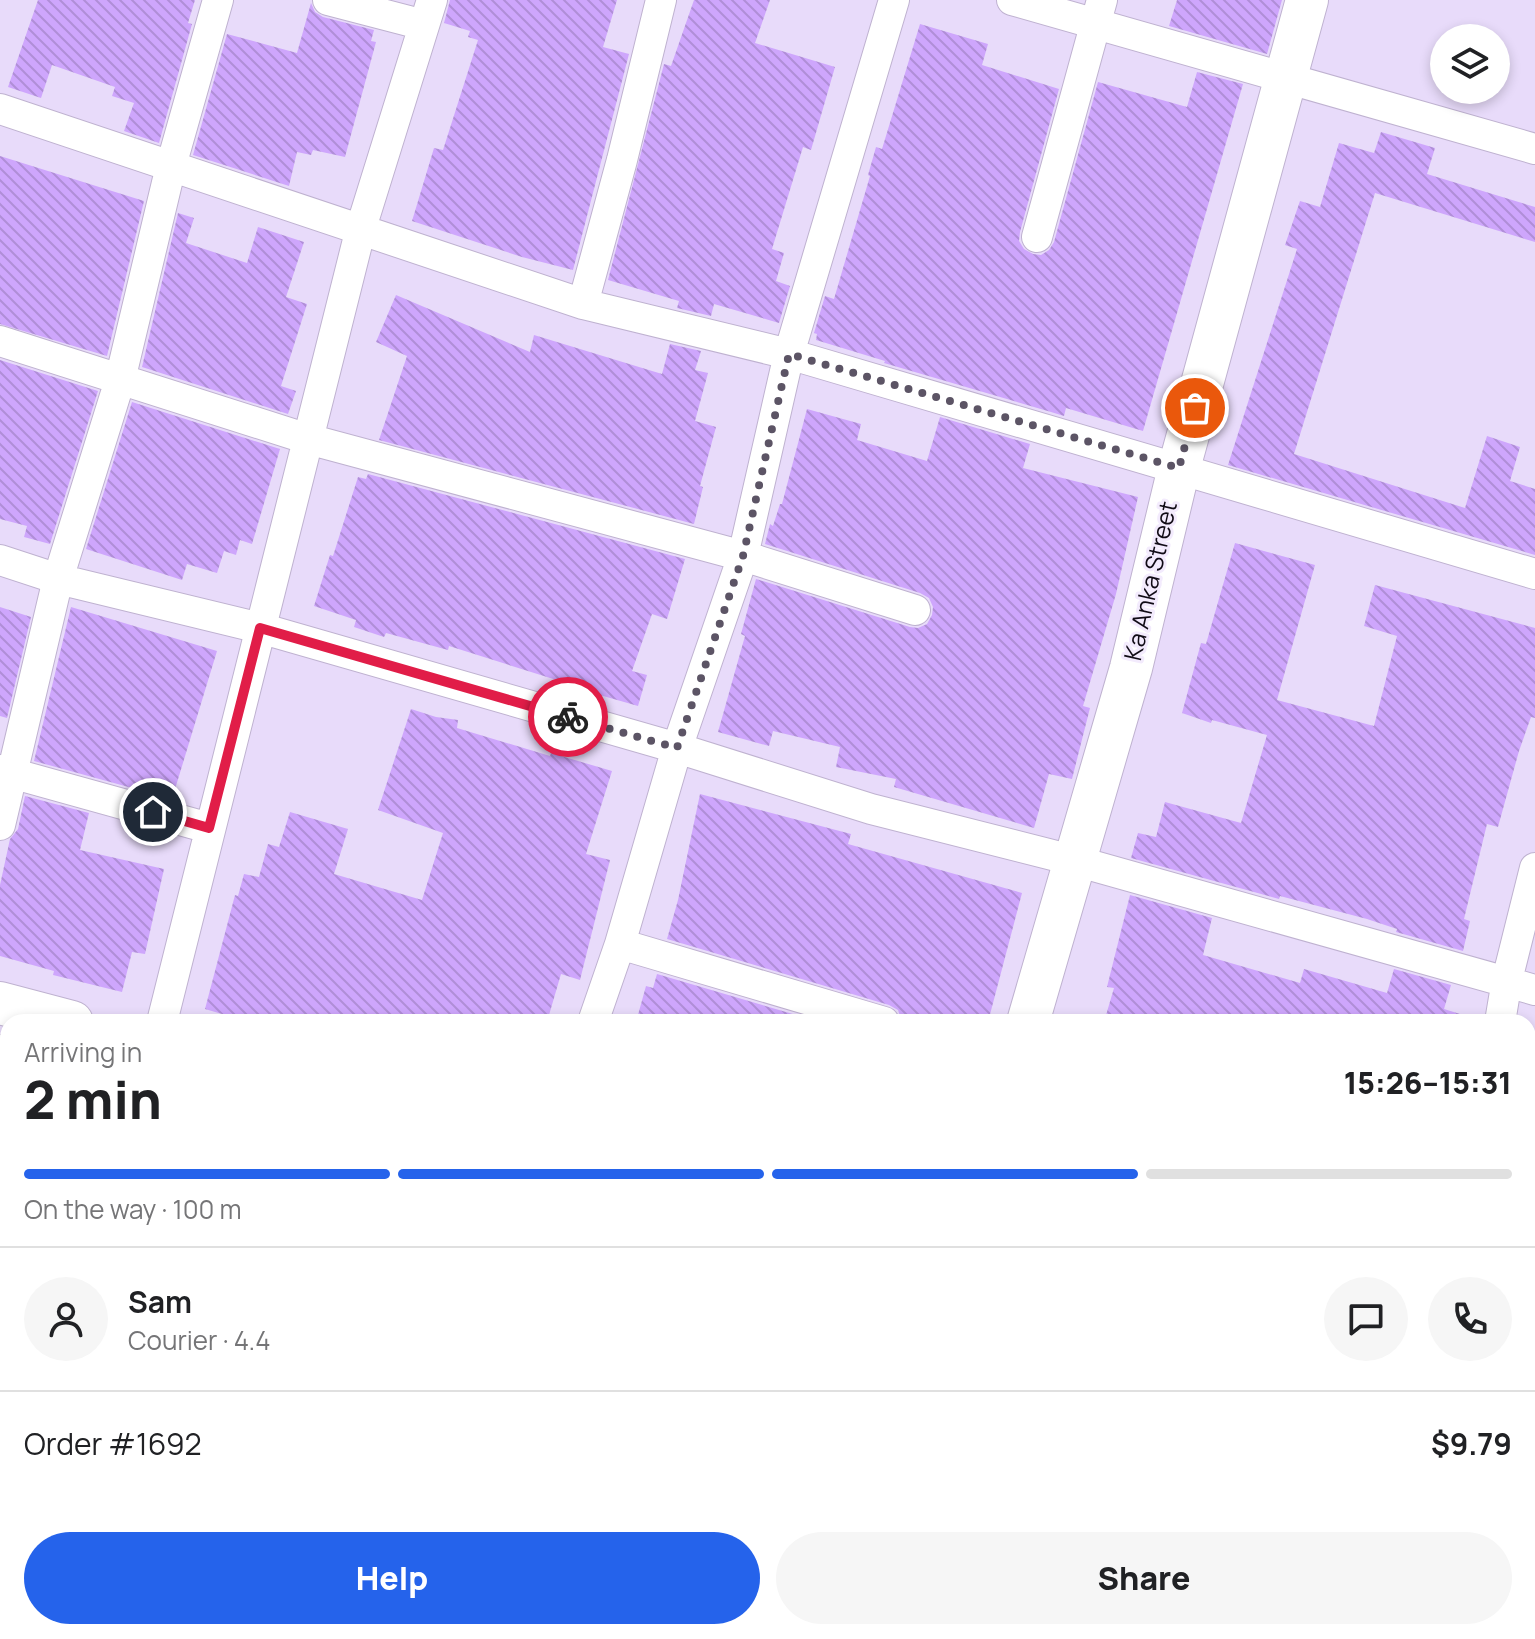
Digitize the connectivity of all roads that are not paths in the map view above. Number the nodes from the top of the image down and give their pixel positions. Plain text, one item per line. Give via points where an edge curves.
1 (218, 0) edge
2 (328, 0) edge
3 (661, 0) edge
4 (894, 0) edge
5 (1012, 0) edge
6 (1307, 0) edge
7 (428, 13) edge
8 (1099, 13) edge
9 (1285, 76) junction
10 (0, 109) edge
11 (1535, 149) edge
12 (171, 166) junction
13 (361, 228) junction
14 (1037, 237) dead end
15 (583, 304) junction
16 (0, 341) edge
17 (789, 354) junction
18 (120, 380) junction
19 (308, 439) junction
20 (1179, 468) junction
21 (743, 556) junction
22 (0, 560) edge
23 (1535, 574) edge
24 (58, 579) junction
25 (915, 610) dead end
26 (260, 628) junction
27 (677, 748) junction
28 (6, 771) edge
29 (0, 825) edge
30 (209, 828) junction
31 (1076, 861) junction
32 (1535, 868) edge
33 (620, 944) junction
34 (1521, 985) edge
35 (0, 1003) edge
36 (42, 1014) edge
37 (164, 1014) edge
38 (596, 1014) edge
39 (857, 1014) edge
40 (1030, 1014) edge
41 (1505, 1014) edge

1 - 12 street
2 - 7 street
3 - 15 street
4 - 17 street
5 - 8 street
6 - 9 street, Ka Anka Street
7 - 13 street
8 - 9 street
8 - 14 street
9 - 11 street
9 - 20 street, Ka Anka Street
10 - 12 street
12 - 13 street
12 - 18 street
13 - 15 street
13 - 19 street
15 - 17 street
16 - 18 street
17 - 20 street
17 - 21 street
18 - 19 street
18 - 24 street
19 - 21 street
19 - 26 street
20 - 23 street
20 - 31 street, Ka Anka Street via 1131,668
21 - 25 street
21 - 27 street
22 - 24 street
24 - 26 street
24 - 28 street
26 - 27 street
26 - 30 street
27 - 31 street via 871,809
27 - 33 street
28 - 29 street
28 - 30 street
30 - 37 street
31 - 34 street
31 - 40 street, Ka Anka Street
32 - 34 street
33 - 38 street
33 - 39 street
34 - 41 street
35 - 36 street

